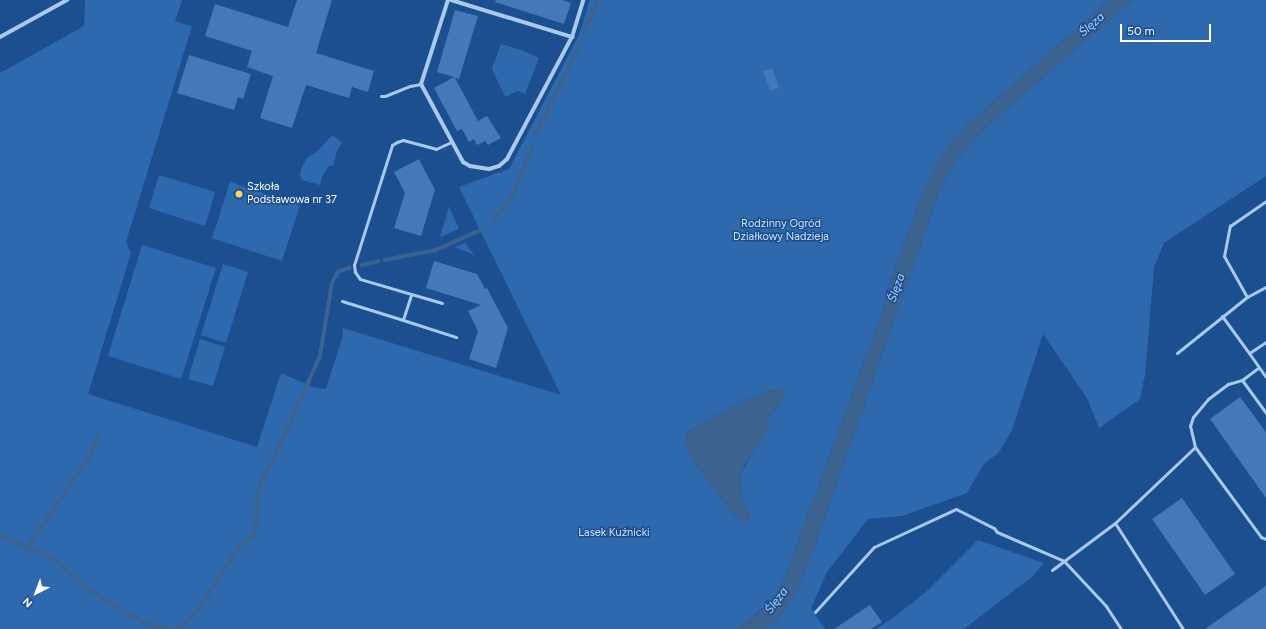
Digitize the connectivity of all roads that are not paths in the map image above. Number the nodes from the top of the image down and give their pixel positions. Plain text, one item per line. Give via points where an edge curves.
1 (67, 0) edge
2 (448, 0) edge
3 (451, 0) edge
4 (584, 0) edge
5 (0, 37) edge
6 (572, 37) junction
7 (421, 84) junction
8 (381, 96) dead end
9 (451, 142) junction
10 (1266, 201) edge
11 (1266, 286) edge
12 (411, 295) junction
13 (1247, 296) junction
14 (342, 301) dead end
15 (442, 303) dead end
16 (1222, 316) junction
17 (403, 320) junction
18 (456, 337) dead end
19 (1266, 342) edge
20 (1176, 353) dead end
21 (1250, 353) junction
22 (1259, 367) junction
23 (1266, 377) edge
24 (1242, 380) junction
25 (1266, 413) edge
26 (1195, 448) junction
27 (1115, 523) junction
28 (1266, 539) edge
29 (1064, 561) junction
30 (1052, 570) dead end
31 (815, 612) dead end
32 (1121, 629) edge
33 (1183, 629) edge

1 - 5 street
2 - 7 street
3 - 6 street
4 - 6 street
6 - 9 street via 507,159 500,166 489,169 470,166 463,162
7 - 8 lane
7 - 9 street
9 - 12 lane via 436,149 403,140 392,145 354,264 355,272 360,279
10 - 13 lane via 1230,226 1224,256
11 - 13 lane
12 - 15 lane
12 - 17 lane
13 - 16 lane
14 - 17 lane
16 - 20 lane
16 - 21 lane
17 - 18 lane
19 - 21 lane
21 - 22 lane
22 - 23 lane
22 - 24 lane
24 - 25 lane
24 - 26 lane via 1228,384 1208,399 1196,413 1190,426
26 - 27 lane
26 - 28 lane
27 - 29 lane
27 - 33 lane
29 - 30 lane
29 - 31 lane via 997,532 994,528 956,509 874,547
29 - 32 lane via 1106,606

